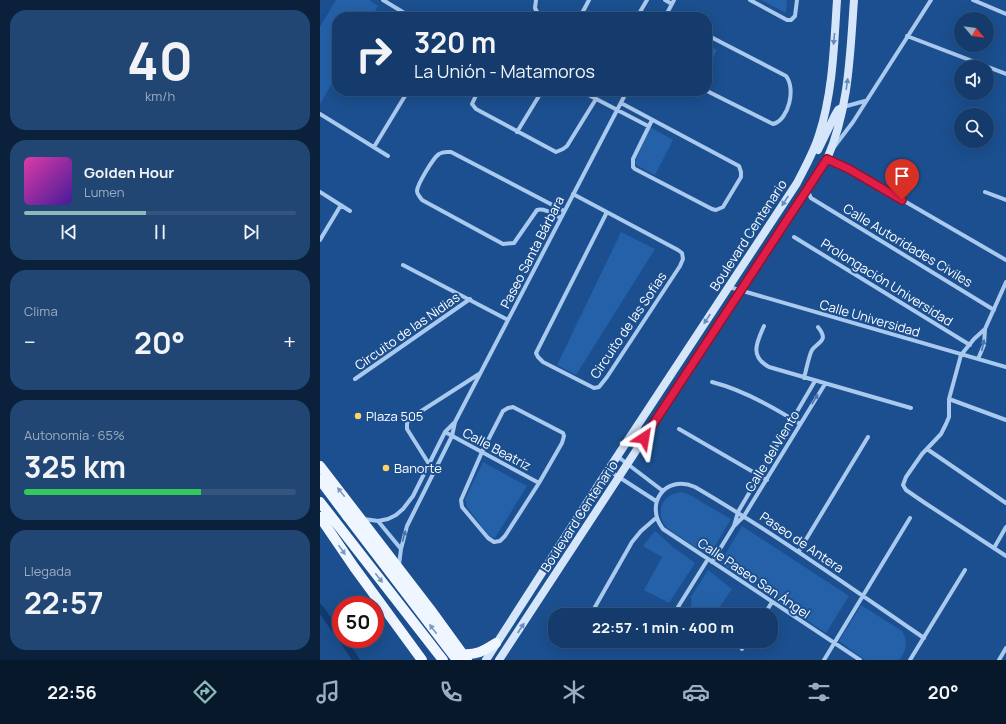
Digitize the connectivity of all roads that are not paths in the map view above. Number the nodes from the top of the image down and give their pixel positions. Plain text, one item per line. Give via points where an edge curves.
1 (383, 0) edge
2 (536, 0) edge
3 (589, 0) edge
4 (647, 0) edge
5 (665, 0) edge
6 (750, 0) edge
7 (797, 0) edge
8 (837, 0) edge
9 (854, 0) edge
10 (931, 0) edge
11 (973, 0) edge
12 (673, 2) edge
13 (403, 12) edge
14 (537, 12) edge
15 (583, 12) edge
16 (640, 12) edge
17 (668, 12) edge
18 (1006, 14) edge
19 (907, 36) junction
20 (712, 38) edge
21 (1006, 74) edge
22 (712, 94) edge
23 (404, 96) edge
24 (475, 96) edge
25 (539, 96) edge
26 (592, 96) edge
27 (624, 96) edge
28 (596, 98) junction
29 (865, 101) junction
30 (621, 103) junction
31 (843, 107) junction
32 (617, 110) junction
33 (320, 114) edge
34 (652, 120) junction
35 (648, 126) junction
36 (517, 132) junction
37 (374, 147) junction
38 (828, 155) junction
39 (388, 156) dead end
40 (808, 162) junction
41 (807, 190) junction
42 (320, 192) edge
43 (986, 192) dead end
44 (573, 194) junction
45 (811, 198) junction
46 (801, 199) junction
47 (1006, 200) edge
48 (341, 205) junction
49 (350, 211) dead end
50 (564, 211) junction
51 (607, 212) junction
52 (561, 218) junction
53 (794, 237) dead end
54 (320, 240) edge
55 (1006, 260) edge
56 (403, 264) dead end
57 (1006, 282) edge
58 (729, 286) junction
59 (741, 290) junction
60 (1004, 292) edge
61 (470, 299) junction
62 (994, 310) junction
63 (508, 320) junction
64 (764, 326) dead end
65 (818, 327) dead end
66 (985, 329) junction
67 (970, 345) junction
68 (961, 355) junction
69 (978, 360) junction
70 (1006, 367) edge
71 (480, 374) junction
72 (804, 378) junction
73 (355, 379) dead end
74 (815, 381) junction
75 (712, 382) dead end
76 (825, 384) junction
77 (949, 399) junction
78 (911, 408) dead end
79 (792, 419) junction
80 (1006, 420) edge
81 (455, 422) junction
82 (800, 424) junction
83 (679, 429) dead end
84 (445, 432) junction
85 (452, 436) junction
86 (868, 437) dead end
87 (927, 449) junction
88 (482, 452) junction
89 (617, 455) junction
90 (628, 463) junction
91 (429, 464) junction
92 (320, 466) edge
93 (608, 470) junction
94 (759, 476) junction
95 (618, 477) junction
96 (320, 480) edge
97 (766, 480) junction
98 (539, 483) junction
99 (663, 491) junction
100 (656, 501) junction
101 (320, 502) edge
102 (1006, 503) edge
103 (738, 512) junction
104 (744, 516) junction
105 (320, 517) edge
106 (656, 518) junction
107 (910, 518) dead end
108 (362, 519) junction
109 (378, 521) junction
110 (734, 526) junction
111 (1006, 527) edge
112 (994, 548) junction
113 (400, 549) junction
114 (799, 551) junction
115 (1006, 556) edge
116 (708, 559) junction
117 (712, 562) junction
118 (399, 567) junction
119 (965, 570) dead end
120 (863, 596) junction
121 (772, 602) junction
122 (595, 607) dead end
123 (678, 607) dead end
124 (768, 608) edge
125 (924, 638) junction
126 (496, 643) junction
127 (834, 643) junction
128 (1006, 648) edge
129 (460, 657) edge
130 (422, 660) edge
131 (443, 660) edge
132 (486, 660) edge
133 (499, 660) edge
134 (824, 660) edge
135 (860, 660) edge
136 (910, 660) edge
137 (999, 660) edge

1 - 13 street
2 - 14 street
3 - 15 street
4 - 16 street
5 - 12 street
6 - 7 street via 787,20 795,16
8 -> 40 main road, Boulevard Centenario via 828,102 819,136
31 -> 9 main road, Boulevard Centenario
10 - 19 street
11 - 18 street
12 - 17 street
19 - 21 street
19 - 29 street
20 - 22 street via 786,76 791,92 783,116 773,124
23 - 37 street
24 - 36 street via 472,100 474,108
25 - 36 street
26 - 28 street
27 - 30 street, Paseo Santa Bárbara
28 - 32 street
28 - 36 street via 567,146 560,151 552,150
29 - 31 street
29 - 38 street
30 - 32 street, Paseo Santa Bárbara
30 - 34 street
31 - 38 main road, Boulevard Centenario via 840,126
31 - 40 main road via 838,110 819,149
32 - 35 street
32 - 44 street, Paseo Santa Bárbara
33 - 37 street
34 - 35 street
34 - 35 street via 739,166 741,177 723,207 712,209 635,169 633,159
37 - 39 street
38 - 41 main road, Boulevard Centenario
38 - 55 street
40 -> 58 main road, Boulevard Centenario via 797,183
41 - 45 street
41 - 46 main road, Boulevard Centenario
42 - 48 street
43 - 47 street
44 - 50 street, Paseo Santa Bárbara
44 - 51 street, Circuito de las Sofias
45 - 46 street
45 - 62 street, Calle Autoridades Civiles
46 - 59 main road, Boulevard Centenario
48 - 49 street
48 - 54 street
50 - 52 street, Paseo Santa Bárbara
50 - 52 street via 451,152 438,155 417,190 422,200 503,244 514,243 537,210 545,210
51 - 51 street, Circuito de las Sofias via 678,250 683,258 607,377 599,387 594,388 542,362 536,353
52 - 63 street, Paseo Santa Bárbara
53 - 67 street, Prolongación Universidad
56 - 61 street, Circuito de las Nidias
57 - 60 street
58 - 59 street, Calle Universidad
58 -> 89 main road, Boulevard Centenario
59 - 68 street, Calle Universidad
59 - 90 main road, Boulevard Centenario
60 - 62 street
61 - 63 street, Circuito de las Nidias
61 - 73 street, Circuito de las Nidias
62 - 66 street
63 - 71 street, Paseo Santa Bárbara
64 - 72 street via 756,346 759,359 769,367
65 - 72 street via 823,336 822,340 812,350
66 - 67 street
69 -> 66 street via 984,345
67 - 68 street
68 - 69 street, Calle Universidad
68 - 77 street
69 - 70 street, Calle Universidad
71 - 81 street, Paseo Santa Bárbara
71 - 91 street via 412,417 407,423 407,429
72 - 74 street
74 - 76 street
74 - 79 street, Calle del Viento
75 - 79 street via 740,391
76 - 78 street
82 -> 76 street, Calle del Viento
77 - 80 street
77 - 87 street via 949,417 946,424 941,434
79 - 82 street
79 - 94 street, Calle del Viento
81 - 84 street, Paseo Santa Bárbara
81 - 85 street, Paseo Santa Bárbara
82 - 97 street, Calle del Viento
83 - 94 street
84 - 85 street, Calle Beatriz
84 - 91 street, Paseo Santa Bárbara
85 - 88 street, Calle Beatriz
113 -> 85 street, Paseo Santa Bárbara via 411,516
86 - 114 street
87 - 102 street
87 - 112 street via 906,477 903,486
88 - 98 street, Calle Beatriz
88 - 98 street via 503,411 508,408 513,407 563,434 562,443
88 - 98 street via 461,500 462,507 494,542 505,536
89 - 90 street
89 - 93 main road, Boulevard Centenario
90 - 95 main road, Boulevard Centenario
90 - 99 street
91 - 109 street, Paseo Santa Bárbara via 413,496 403,509 392,517
108 -> 92 main road
93 - 95 street
93 - 126 main road, Boulevard Centenario
94 - 97 street
94 - 103 street, Calle del Viento
95 - 100 street
133 -> 95 main road, Boulevard Centenario
129 -> 96 main road, bridge
97 - 104 street, Calle del Viento
99 - 100 street
99 - 103 street, Paseo de Antera via 673,485 688,485
100 - 106 street
101 -> 131 main road
103 - 104 street, Paseo de Antera
103 - 110 street, Calle del Viento
104 - 110 street, Calle del Viento
104 - 114 street, Paseo de Antera
105 -> 130 main road
106 - 116 street, Calle Paseo San Ángel via 663,529
106 - 122 street via 632,542
107 - 120 street
108 - 109 street, Paseo Santa Bárbara
108 - 118 main road
109 - 113 street
110 - 117 street, Calle del Viento
111 - 112 street
112 - 115 street
113 - 118 street, Paseo Santa Bárbara
114 - 120 street, Paseo de Antera
116 - 117 street, Calle Paseo San Ángel
116 - 123 street
117 - 121 street, Calle Paseo San Ángel
118 - 129 main road via 430,609
119 - 125 street
120 - 125 street, Paseo de Antera
120 - 127 street
121 - 124 street
121 - 127 street, Calle Paseo San Ángel
125 - 136 street
126 - 129 main road via 480,653
126 - 132 main road, Boulevard Centenario
127 - 134 street
127 - 135 street, Calle Paseo San Ángel
128 - 137 street

